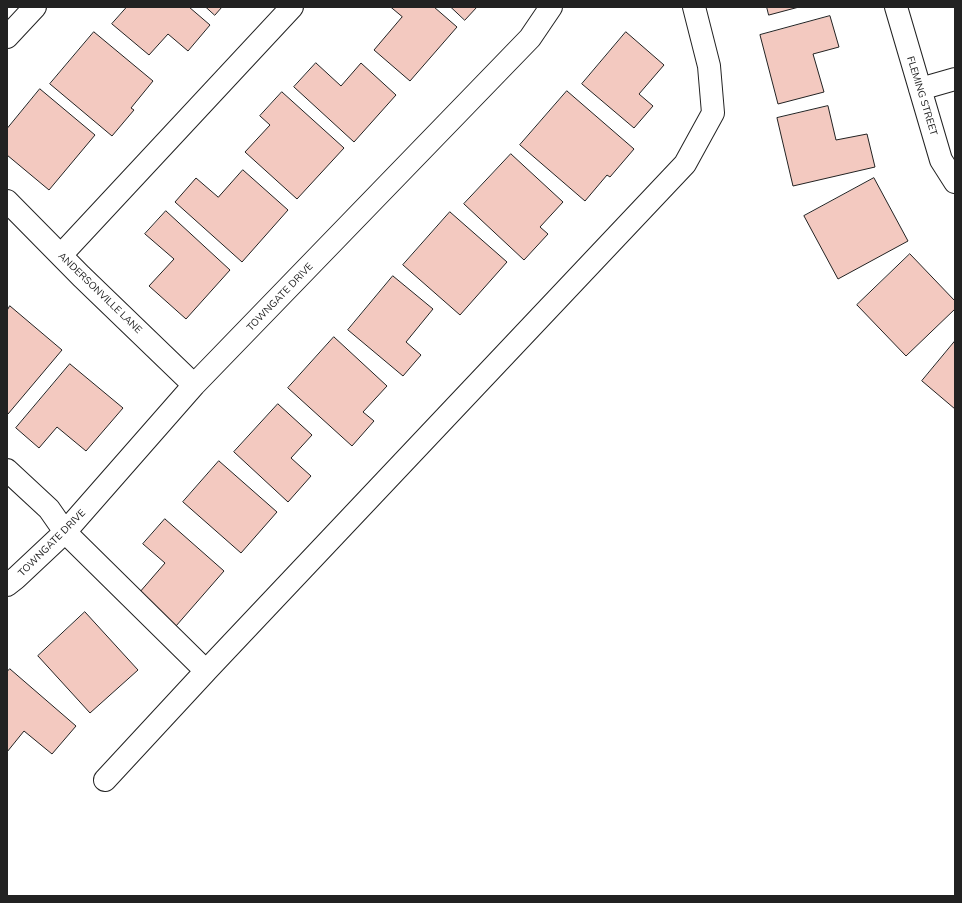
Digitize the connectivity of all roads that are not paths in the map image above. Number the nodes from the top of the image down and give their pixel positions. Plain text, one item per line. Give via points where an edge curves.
1 (35, 7) edge
2 (292, 7) edge
3 (551, 7) edge
4 (694, 7) edge
5 (896, 7) edge
6 (7, 37) edge
7 (955, 78) edge
8 (920, 89) junction
9 (955, 182) edge
10 (7, 201) edge
11 (61, 255) junction
12 (194, 385) junction
13 (7, 470) edge
14 (65, 532) junction
15 (7, 585) edge
16 (206, 671) junction
17 (105, 780) dead end

1 - 6 street
2 - 11 street
3 - 12 street, TOWNGATE DRIVE via 530,38
4 - 16 street via 709,66 713,113 685,164
5 - 8 street, FLEMING STREET
7 - 8 street
8 - 9 street, FLEMING STREET via 941,160
10 - 11 street, ANDERSONVILLE LANE
11 - 12 street, ANDERSONVILLE LANE
12 - 14 street, TOWNGATE DRIVE
13 - 14 street via 49,509
14 - 15 street, TOWNGATE DRIVE
14 - 16 street
16 - 17 street

